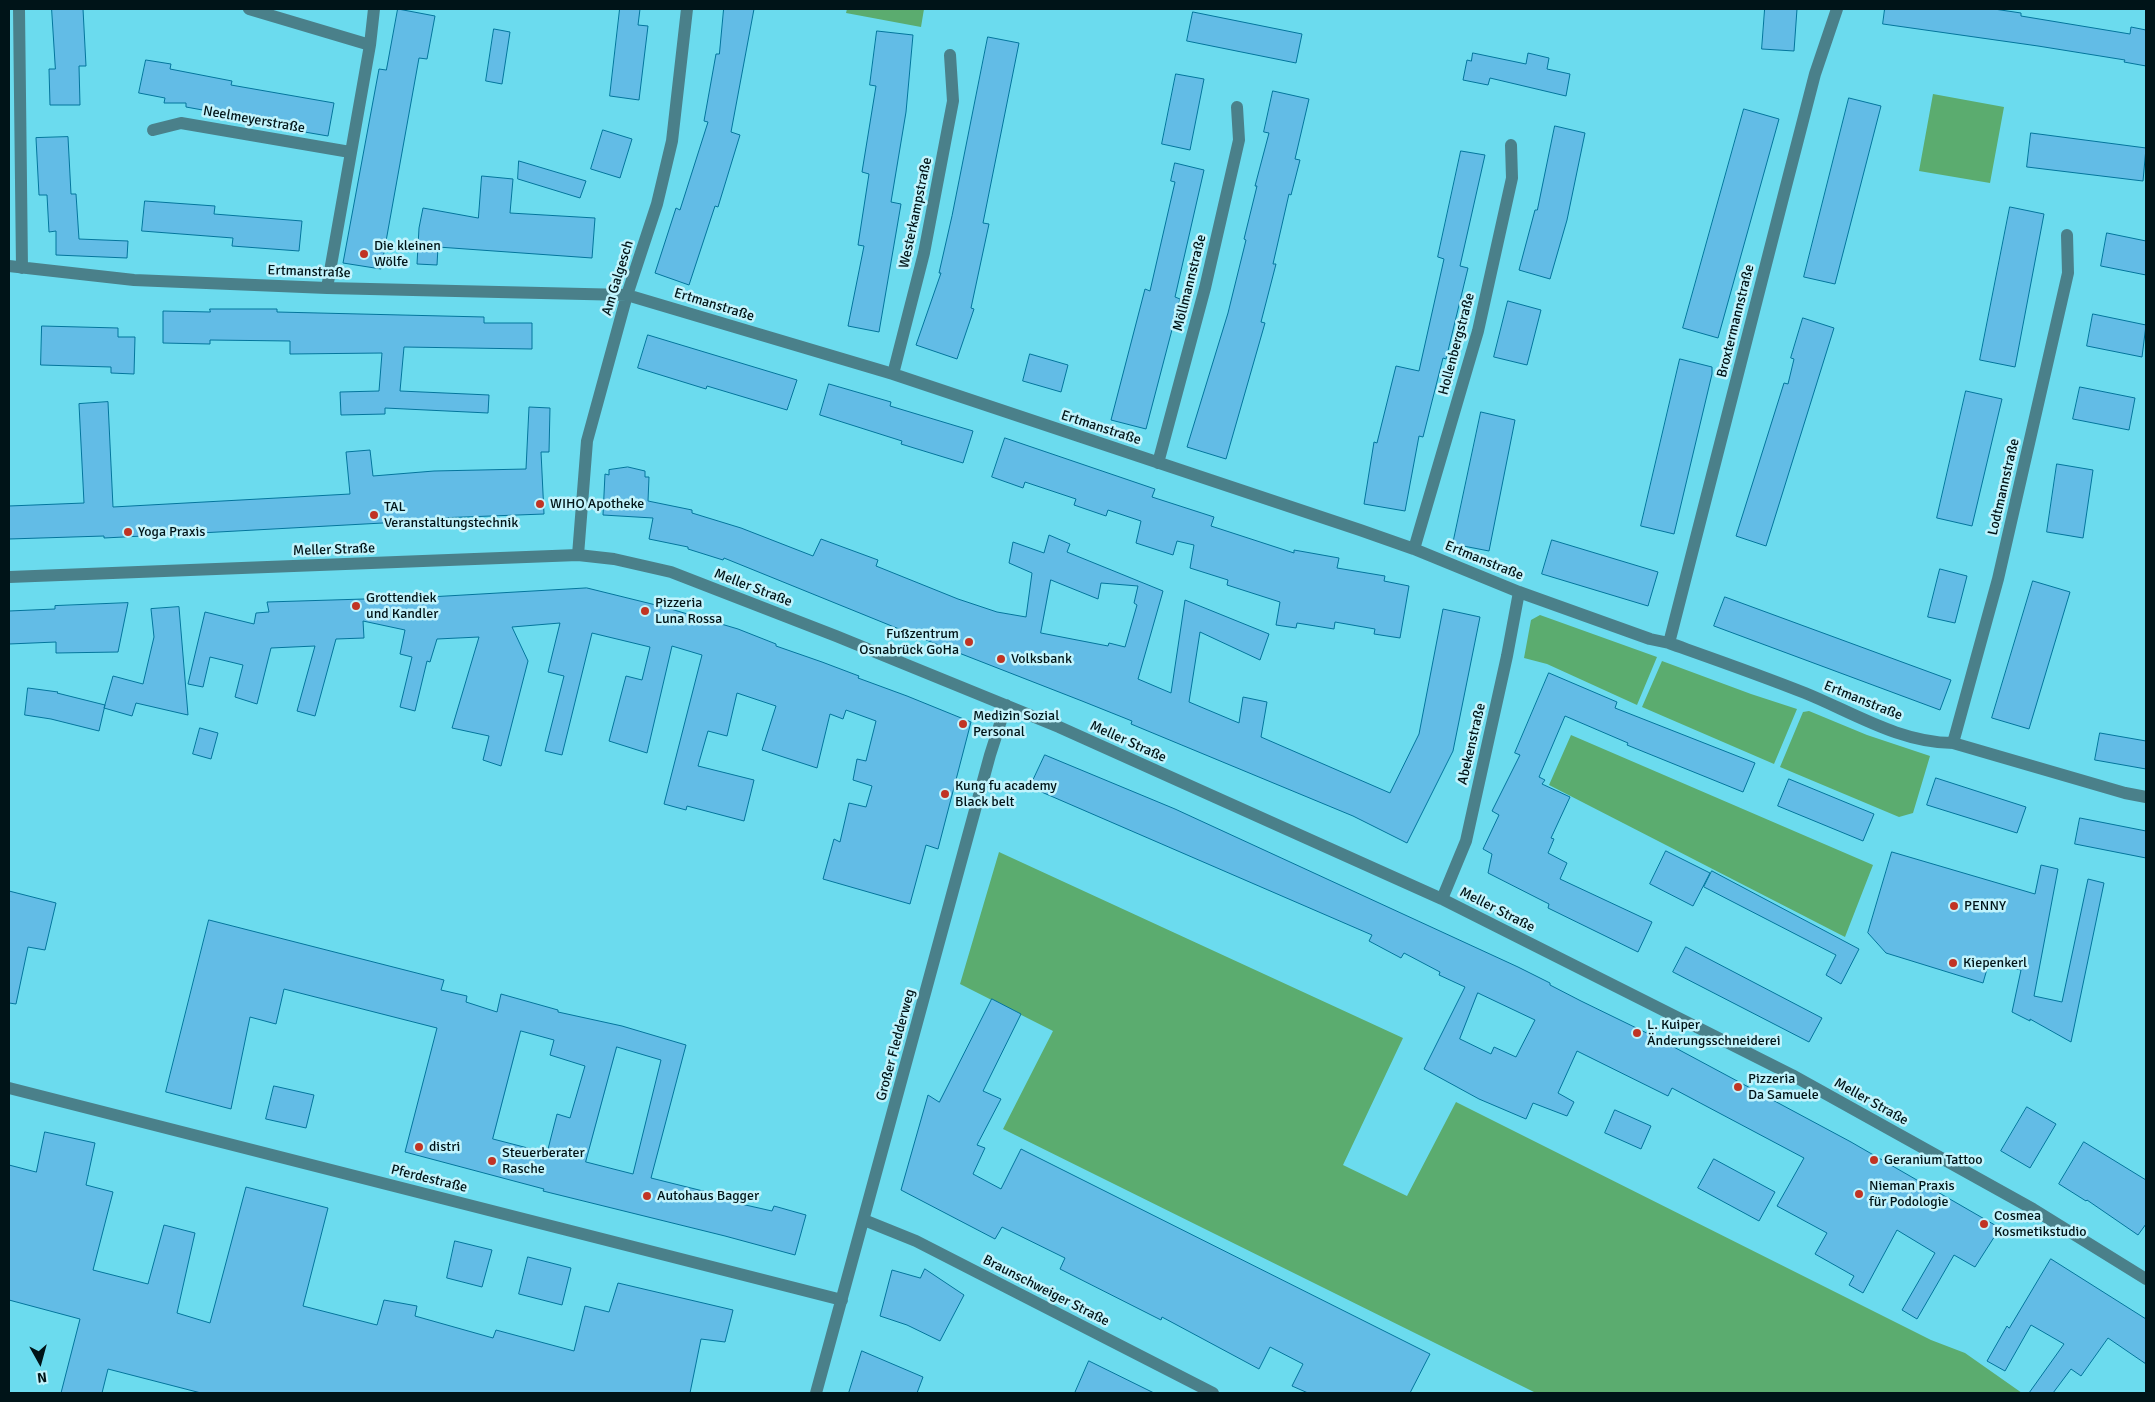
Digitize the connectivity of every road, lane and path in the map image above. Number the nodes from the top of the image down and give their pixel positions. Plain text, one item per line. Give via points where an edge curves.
1 (18, 9) edge
2 (249, 9) edge
3 (374, 9) edge
4 (687, 9) edge
5 (1837, 9) edge
6 (370, 45) junction
7 (950, 55) dead end
8 (1237, 108) dead end
9 (153, 130) dead end
10 (1511, 145) dead end
11 (350, 152) junction
12 (2067, 235) dead end
13 (9, 266) edge
14 (22, 268) junction
15 (327, 288) junction
16 (627, 295) junction
17 (893, 374) junction
18 (1158, 463) junction
19 (1414, 549) junction
20 (578, 555) junction
21 (9, 577) edge
22 (1519, 592) junction
23 (1669, 643) junction
24 (1006, 705) junction
25 (1953, 744) junction
26 (2146, 797) edge
27 (1442, 899) junction
28 (9, 1088) edge
29 (864, 1220) junction
30 (2146, 1279) edge
31 (842, 1300) junction
32 (816, 1393) edge
33 (1213, 1393) edge

1 - 14 street
2 - 6 street
3 - 6 street
4 - 16 street, Am Galgesch via 672,142 657,204
5 - 23 street, Broxtermannstraße via 1815,74
6 - 11 street
7 - 17 street, Westerkampstraße via 953,101 924,253
8 - 18 street, Möllmannstraße via 1239,140 1206,288
9 - 11 street, Neelmeyerstraße via 181,123
10 - 19 street, Hollenbergstraße via 1512,178 1478,331
11 - 15 street
12 - 25 street, Lodtmannstraße via 2066,283 1998,579
13 - 14 street, Ertmanstraße
14 - 15 street, Ertmanstraße via 134,280
15 - 16 street, Ertmanstraße
16 - 17 street, Ertmanstraße
16 - 20 street, Am Galgesch via 586,441
17 - 18 street, Ertmanstraße
18 - 19 street, Ertmanstraße
19 - 22 street, Ertmanstraße
20 - 21 street, Meller Straße
20 - 24 street, Meller Straße via 614,559 671,572
22 - 23 street, Ertmanstraße
22 - 27 street, Abekenstraße via 1466,841
23 - 25 street, Ertmanstraße via 1908,736
24 - 27 street, Meller Straße
24 - 29 street, Großer Fledderweg
25 - 26 street, Ertmanstraße
27 - 30 street, Meller Straße via 1792,1075 2033,1209
28 - 31 street, Pferdestraße
29 - 31 street, Großer Fledderweg
29 - 33 street, Braunschweiger Straße via 916,1241
31 - 32 street, Großer Fledderweg

